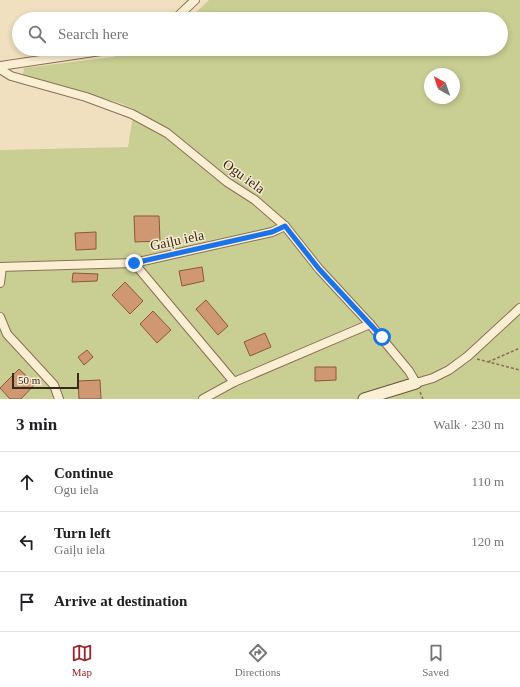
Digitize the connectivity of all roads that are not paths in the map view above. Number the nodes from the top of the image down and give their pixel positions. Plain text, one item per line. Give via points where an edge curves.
1 (195, 0) edge
2 (182, 12) edge
3 (72, 56) edge
4 (0, 68) edge
5 (285, 226) junction
6 (134, 263) junction
7 (1, 267) edge
8 (0, 283) edge
9 (520, 308) edge
10 (0, 317) edge
11 (370, 324) junction
12 (234, 382) junction
13 (416, 383) junction
14 (59, 399) edge
15 (203, 399) edge
16 (364, 399) edge

1 - 2 street
3 - 4 street
4 - 5 street, Ogu iela via 11,76 86,97 146,120 167,133 227,182 255,200
5 - 6 street, Gaiļu iela via 272,232
5 - 11 street, Ogu iela via 319,269
6 - 7 street, Gaiļu iela
6 - 12 street
7 - 8 street
9 - 13 street via 468,356 433,378
10 - 14 street via 7,334 54,385
11 - 12 street
11 - 13 street, Ogu iela
12 - 15 street
13 - 16 street

